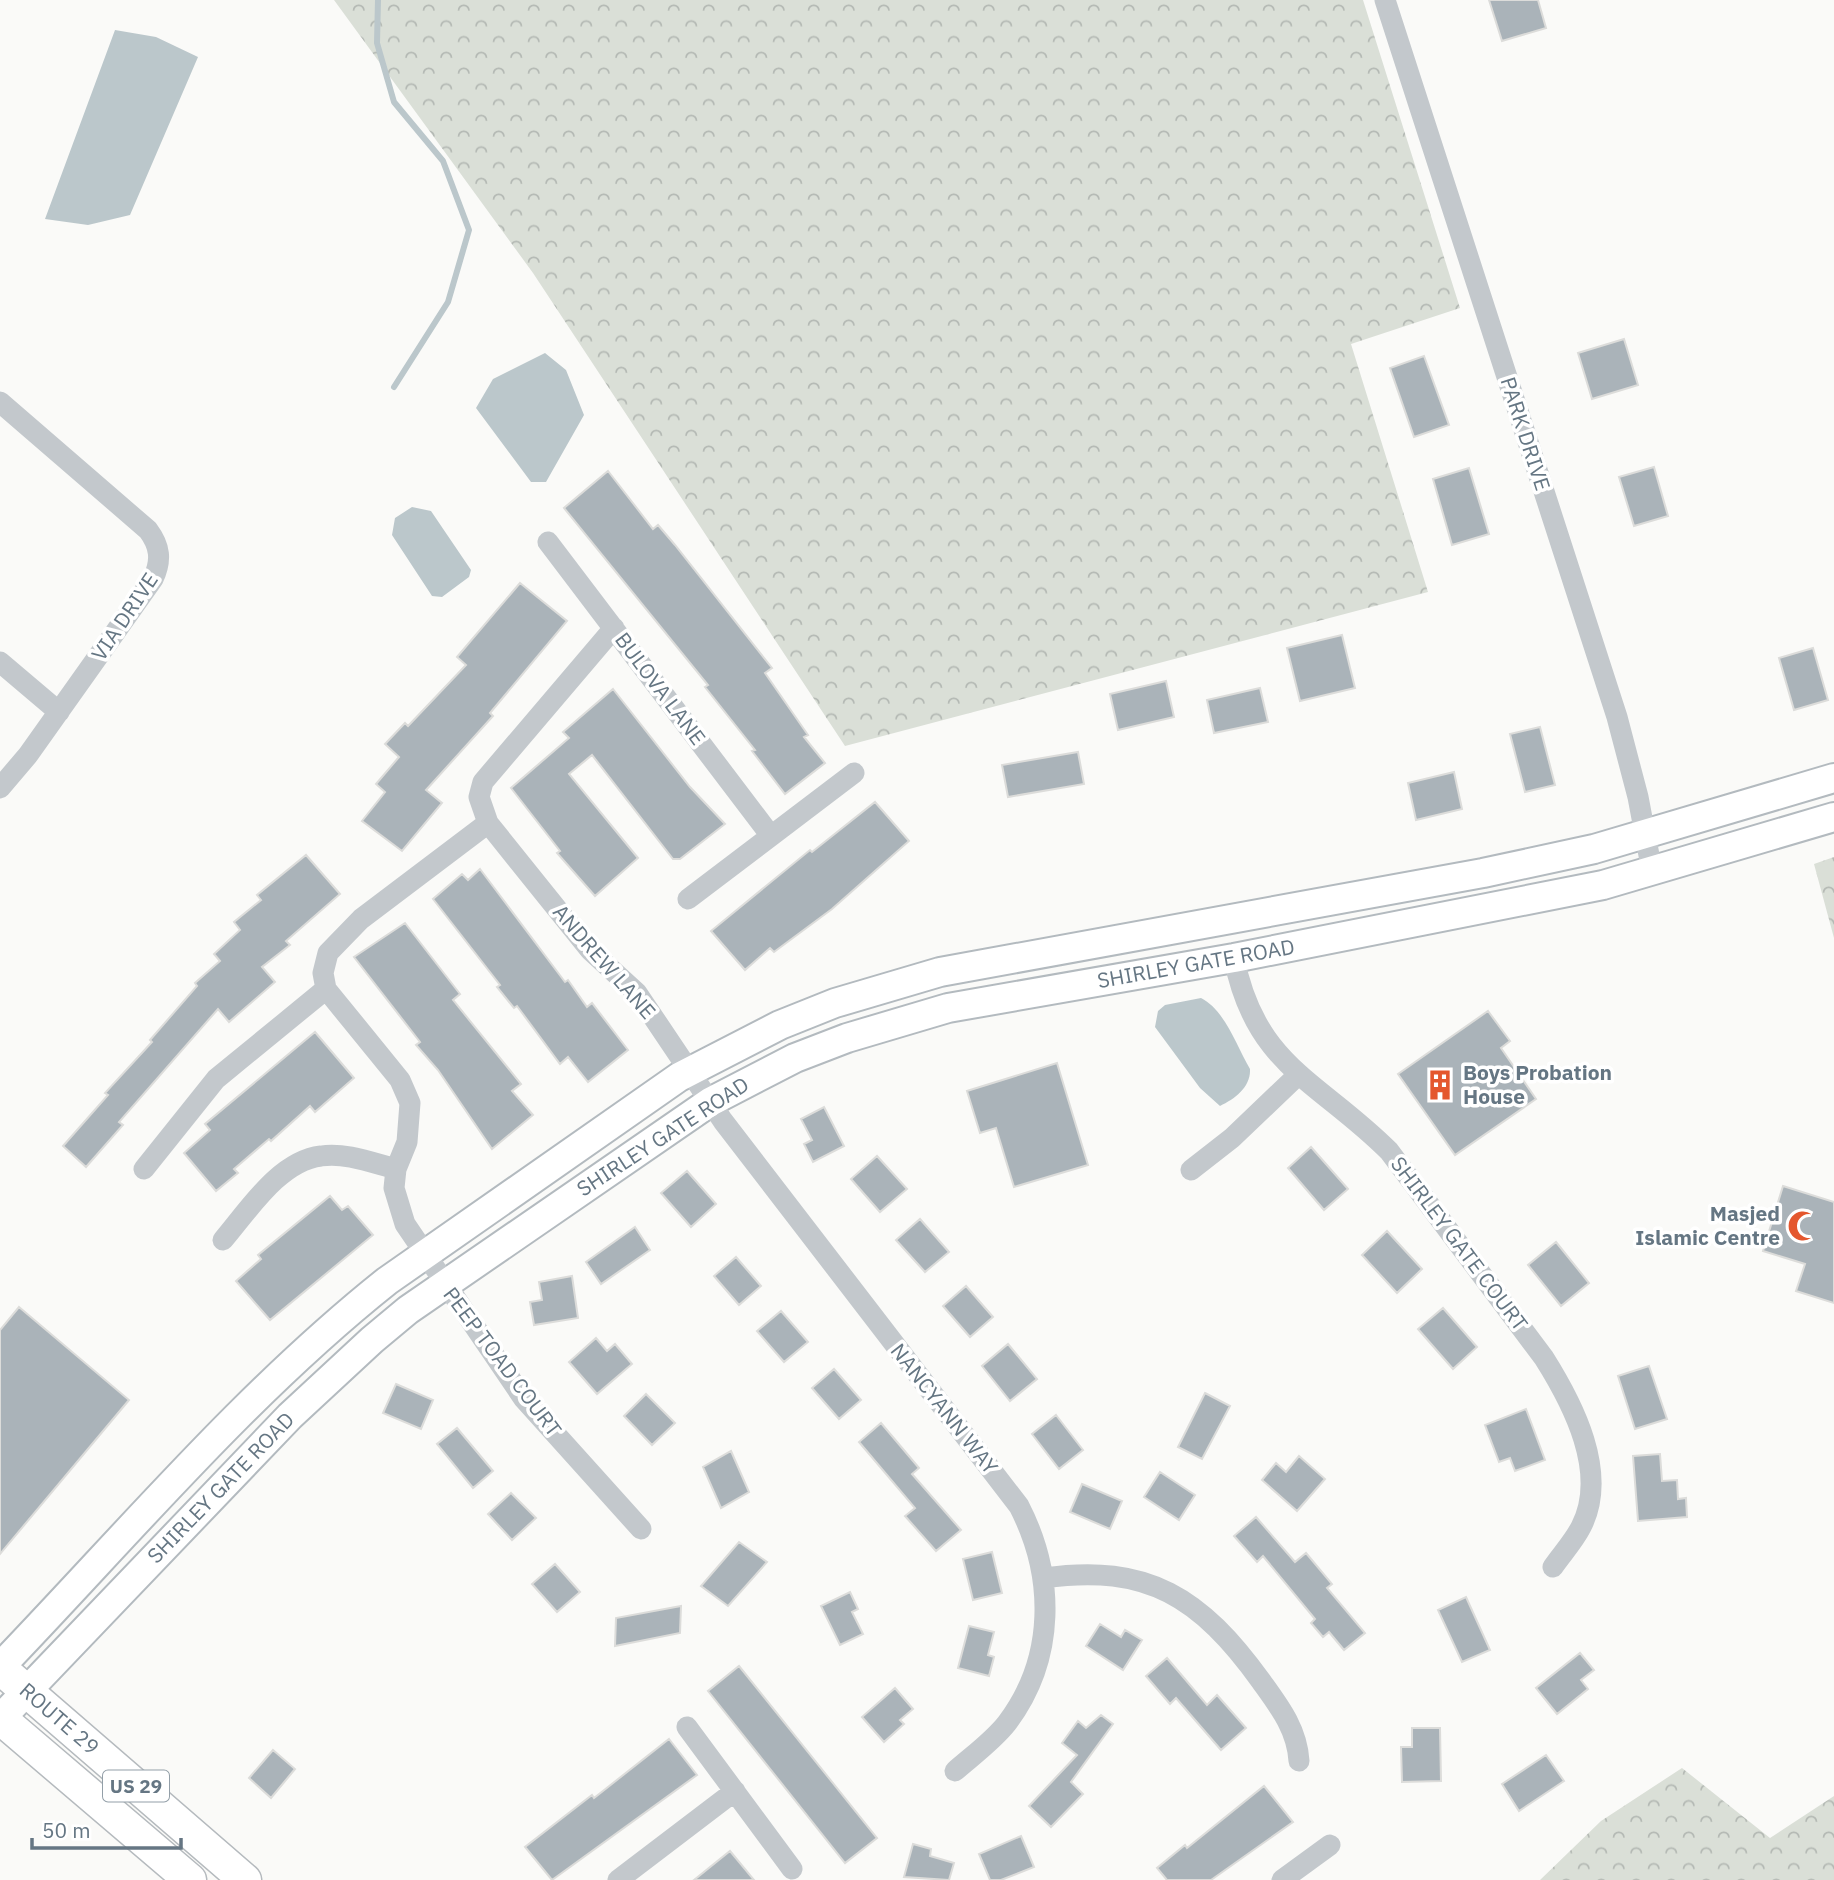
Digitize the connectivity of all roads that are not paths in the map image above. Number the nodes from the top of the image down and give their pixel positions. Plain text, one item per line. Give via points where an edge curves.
1 (1385, 0) edge
2 (0, 402) edge
3 (548, 542) dead end
4 (614, 628) junction
5 (0, 662) edge
6 (59, 712) junction
7 (854, 773) dead end
8 (1834, 778) edge
9 (0, 788) edge
10 (1834, 817) edge
11 (488, 823) junction
12 (1646, 835) junction
13 (771, 836) junction
14 (1652, 871) junction
15 (688, 899) dead end
16 (1234, 958) junction
17 (326, 989) junction
18 (689, 1072) junction
19 (1298, 1075) junction
20 (710, 1102) junction
21 (144, 1169) dead end
22 (396, 1169) junction
23 (1191, 1170) dead end
24 (223, 1240) dead end
25 (423, 1255) junction
26 (444, 1286) junction
27 (641, 1529) dead end
28 (1553, 1567) dead end
29 (1044, 1578) junction
30 (0, 1667) edge
31 (27, 1692) junction
32 (0, 1719) edge
33 (687, 1727) dead end
34 (1298, 1761) dead end
35 (956, 1771) dead end
36 (735, 1791) junction
37 (1330, 1845) dead end
38 (792, 1869) dead end
39 (190, 1880) edge
40 (245, 1880) edge
41 (618, 1880) edge
42 (1282, 1880) edge

1 - 12 street, PARK DRIVE via 1617,717
2 - 6 street, VIA DRIVE via 148,530 160,555 153,579
3 - 4 street, BULOVA LANE
4 - 11 street, ANDREW LANE via 483,782 479,797
4 - 13 street, BULOVA LANE
5 - 6 street
6 - 9 street, VIA DRIVE
7 - 13 street
8 - 12 main road, SHIRLEY GATE ROAD
10 - 14 main road, SHIRLEY GATE ROAD
11 - 17 street via 353,927 328,953 323,973
11 - 18 street, ANDREW LANE via 590,950 637,993
12 - 14 street, PARK DRIVE
12 - 18 main road, SHIRLEY GATE ROAD via 1483,873 940,972 835,1003 780,1025
13 - 15 street
14 - 16 main road, SHIRLEY GATE ROAD via 1490,909
16 - 19 street, SHIRLEY GATE COURT via 1253,1020
16 - 20 main road, SHIRLEY GATE ROAD via 1000,998 901,1021 795,1058
17 - 21 street via 216,1079
17 - 22 street via 400,1080 410,1103 407,1142
18 - 20 street, NANCYANN WAY
18 - 25 main road, SHIRLEY GATE ROAD
19 - 23 street
19 - 28 street, SHIRLEY GATE COURT via 1359,1121 1389,1151 1565,1391 1585,1448 1590,1494 1581,1527
20 - 26 main road, SHIRLEY GATE ROAD
20 - 29 street, NANCYANN WAY via 1019,1506 1035,1540
22 - 24 street via 321,1156 295,1165
22 - 25 street, PEEP TOAD COURT via 397,1204
25 - 26 street, PEEP TOAD COURT
25 - 30 main road, SHIRLEY GATE ROAD via 304,1350
26 - 27 street, PEEP TOAD COURT via 524,1399
26 - 31 main road, SHIRLEY GATE ROAD via 372,1340 290,1416
29 - 34 street via 1114,1575 1161,1589 1202,1613 1239,1651 1287,1718 1298,1746
29 - 35 street, NANCYANN WAY via 1044,1638 1031,1681 1000,1731
30 - 31 main road, ROUTE 29 / US 29
31 - 32 main road, SHIRLEY GATE ROAD
31 - 40 main road, ROUTE 29 / US 29
32 - 39 main road, ROUTE 29 / US 29
33 - 36 street
36 - 38 street
36 - 41 street
37 - 42 street

